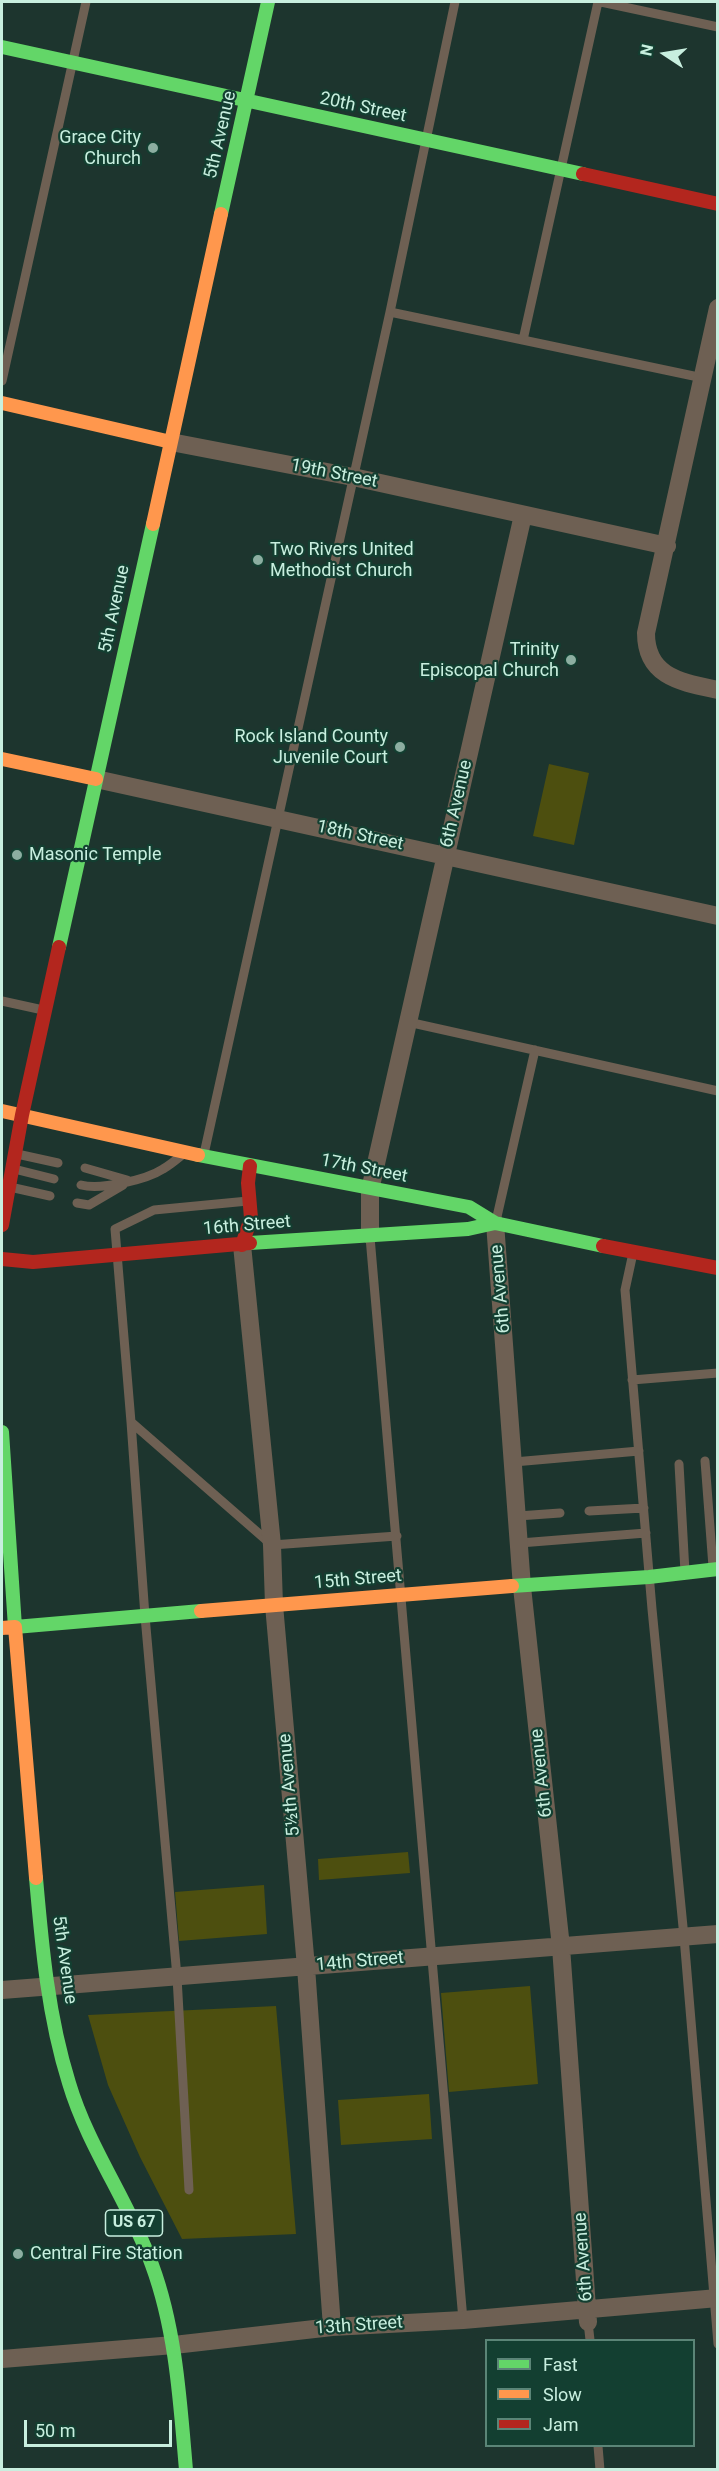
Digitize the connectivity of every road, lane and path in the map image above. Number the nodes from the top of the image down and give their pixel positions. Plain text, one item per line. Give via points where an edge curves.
1 (86, 2) edge
2 (268, 2) edge
3 (455, 2) edge
4 (599, 2) edge
5 (717, 27) edge
6 (2, 47) edge
7 (73, 62) junction
8 (247, 102) junction
9 (425, 139) junction
10 (560, 169) junction
11 (717, 204) edge
12 (717, 308) edge
13 (390, 312) junction
14 (523, 340) junction
15 (702, 378) junction
16 (2, 381) edge
17 (2, 403) edge
18 (171, 442) junction
19 (353, 477) junction
20 (523, 515) junction
21 (667, 546) junction
22 (717, 690) edge
23 (2, 759) edge
24 (96, 779) junction
25 (276, 818) junction
26 (445, 854) junction
27 (717, 916) edge
28 (2, 1001) edge
29 (45, 1011) junction
30 (408, 1022) junction
31 (535, 1050) junction
32 (717, 1091) edge
33 (2, 1111) edge
34 (22, 1115) junction
35 (186, 1152) junction
36 (15, 1153) junction
37 (203, 1156) junction
38 (58, 1162) dead end
39 (250, 1166) junction
40 (11, 1168) junction
41 (85, 1168) dead end
42 (54, 1179) dead end
43 (129, 1181) junction
44 (81, 1185) dead end
45 (8, 1187) junction
46 (370, 1190) junction
47 (50, 1196) dead end
48 (249, 1201) junction
49 (77, 1203) dead end
50 (495, 1223) junction
51 (2, 1225) edge
52 (370, 1235) junction
53 (242, 1245) junction
54 (633, 1253) junction
55 (118, 1254) junction
56 (2, 1259) edge
57 (717, 1268) edge
58 (717, 1373) edge
59 (632, 1380) junction
60 (131, 1422) junction
61 (2, 1432) edge
62 (639, 1451) junction
63 (705, 1461) dead end
64 (514, 1462) junction
65 (679, 1464) dead end
66 (644, 1508) junction
67 (589, 1511) dead end
68 (560, 1513) dead end
69 (518, 1516) junction
70 (646, 1533) junction
71 (397, 1536) junction
72 (520, 1543) junction
73 (272, 1545) junction
74 (715, 1569) edge
75 (686, 1573) junction
76 (649, 1577) junction
77 (522, 1587) junction
78 (402, 1594) junction
79 (274, 1605) junction
80 (145, 1616) junction
81 (8, 1627) edge
82 (717, 1934) edge
83 (684, 1937) junction
84 (561, 1947) junction
85 (433, 1956) junction
86 (306, 1967) junction
87 (177, 1977) junction
88 (48, 1987) junction
89 (2, 1990) edge
90 (189, 2190) dead end
91 (716, 2298) edge
92 (588, 2316) junction
93 (463, 2320) junction
94 (332, 2327) junction
95 (590, 2339) edge
96 (717, 2344) edge
97 (174, 2345) junction
98 (2, 2359) edge
99 (598, 2447) edge
100 (186, 2469) edge
101 (600, 2469) edge

1 - 7 lane
2 - 8 street, 5th Avenue
3 - 9 lane
4 - 5 lane
4 - 10 lane
6 - 7 street, 20th Street
7 - 8 street, 20th Street
7 - 16 lane
8 - 9 street, 20th Street
8 - 18 street, 5th Avenue
9 - 10 street, 20th Street
9 - 13 lane
10 - 11 street, 20th Street
10 - 14 lane
12 - 15 street
13 - 14 lane
13 - 19 lane
14 - 15 lane
15 - 21 street
17 - 18 street, 19th Street
18 - 19 street, 19th Street
18 - 24 street, 5th Avenue
19 - 20 street, 19th Street
19 - 25 lane
20 - 21 street, 19th Street
20 - 26 street, 6th Avenue
21 - 22 street via 646,633 649,658 676,679
23 - 24 street, 18th Street
24 - 25 street, 18th Street
24 - 29 street, 5th Avenue
25 - 26 street, 18th Street
25 - 37 lane
26 - 27 street, 18th Street
26 - 30 street, 6th Avenue
28 - 29 lane
29 - 34 street, 5th Avenue
30 - 31 lane
30 - 46 street, 6th Avenue
31 - 32 lane
31 - 50 lane
33 - 34 street, 17th Street
34 - 35 street, 17th Street
34 - 36 street, 5th Avenue
35 - 37 street, 17th Street
35 - 43 lane via 162,1170
36 - 38 lane
36 - 40 street, 5th Avenue
37 - 39 street, 17th Street
39 - 46 street, 17th Street
39 - 48 street
40 - 42 lane
40 - 45 street, 5th Avenue
41 - 43 lane
43 - 44 lane via 93,1188
43 - 49 lane via 89,1205
45 - 47 lane
45 - 51 street, 5th Avenue
46 - 50 street, 17th Street via 469,1207
46 - 52 street, 6th Avenue
48 - 53 street via 251,1218
48 - 55 lane via 154,1210 115,1229
50 - 52 street, 16th Street via 468,1229
50 - 54 street, 17th Street
50 - 64 street, 6th Avenue
52 - 53 street, 16th Street
52 - 71 lane
53 - 55 street, 16th Street
53 - 73 street, 5½th Avenue
54 - 57 street, 17th Street
54 - 59 lane via 625,1290
55 - 56 street, 16th Street via 33,1262
55 - 60 lane
58 - 59 lane
59 - 62 lane
60 - 73 lane
60 - 80 lane
61 - 81 street, 5th Avenue
62 - 64 lane
62 - 66 lane
63 - 74 lane
64 - 69 street, 6th Avenue
65 - 75 lane
66 - 67 lane
66 - 70 lane
68 - 69 lane
69 - 72 street, 6th Avenue
70 - 72 lane
70 - 76 lane
71 - 73 lane
71 - 78 lane
72 - 77 street, 6th Avenue
73 - 79 street, 5½th Avenue
74 - 75 street, 15th Street
75 - 76 street, 15th Street
76 - 77 street, 15th Street
76 - 83 lane
77 - 78 street, 15th Street
77 - 84 street, 6th Avenue
78 - 79 street, 15th Street
78 - 85 lane
79 - 80 street, 15th Street
79 - 86 street, 5½th Avenue
80 - 81 street, 15th Street
80 - 87 lane
81 - 88 street, 5th Avenue / US 67
82 - 83 street, 14th Street
83 - 84 street, 14th Street
83 - 91 lane
84 - 85 street, 14th Street
84 - 92 street, 6th Avenue
85 - 86 street, 14th Street
85 - 93 lane
86 - 87 street, 14th Street
86 - 94 street, 5½th Avenue
87 - 88 street, 14th Street
87 - 90 lane
88 - 89 street, 14th Street
88 - 97 street, 5th Avenue / US 67 via 69,2086 87,2132 141,2236
91 - 92 street, 13th Street
91 - 96 lane
92 - 93 street, 13th Street
92 - 95 lane
93 - 94 street, 13th Street
94 - 97 street, 13th Street
97 - 98 street, 13th Street
97 - 100 street, 5th Avenue / US 67
99 - 101 lane

